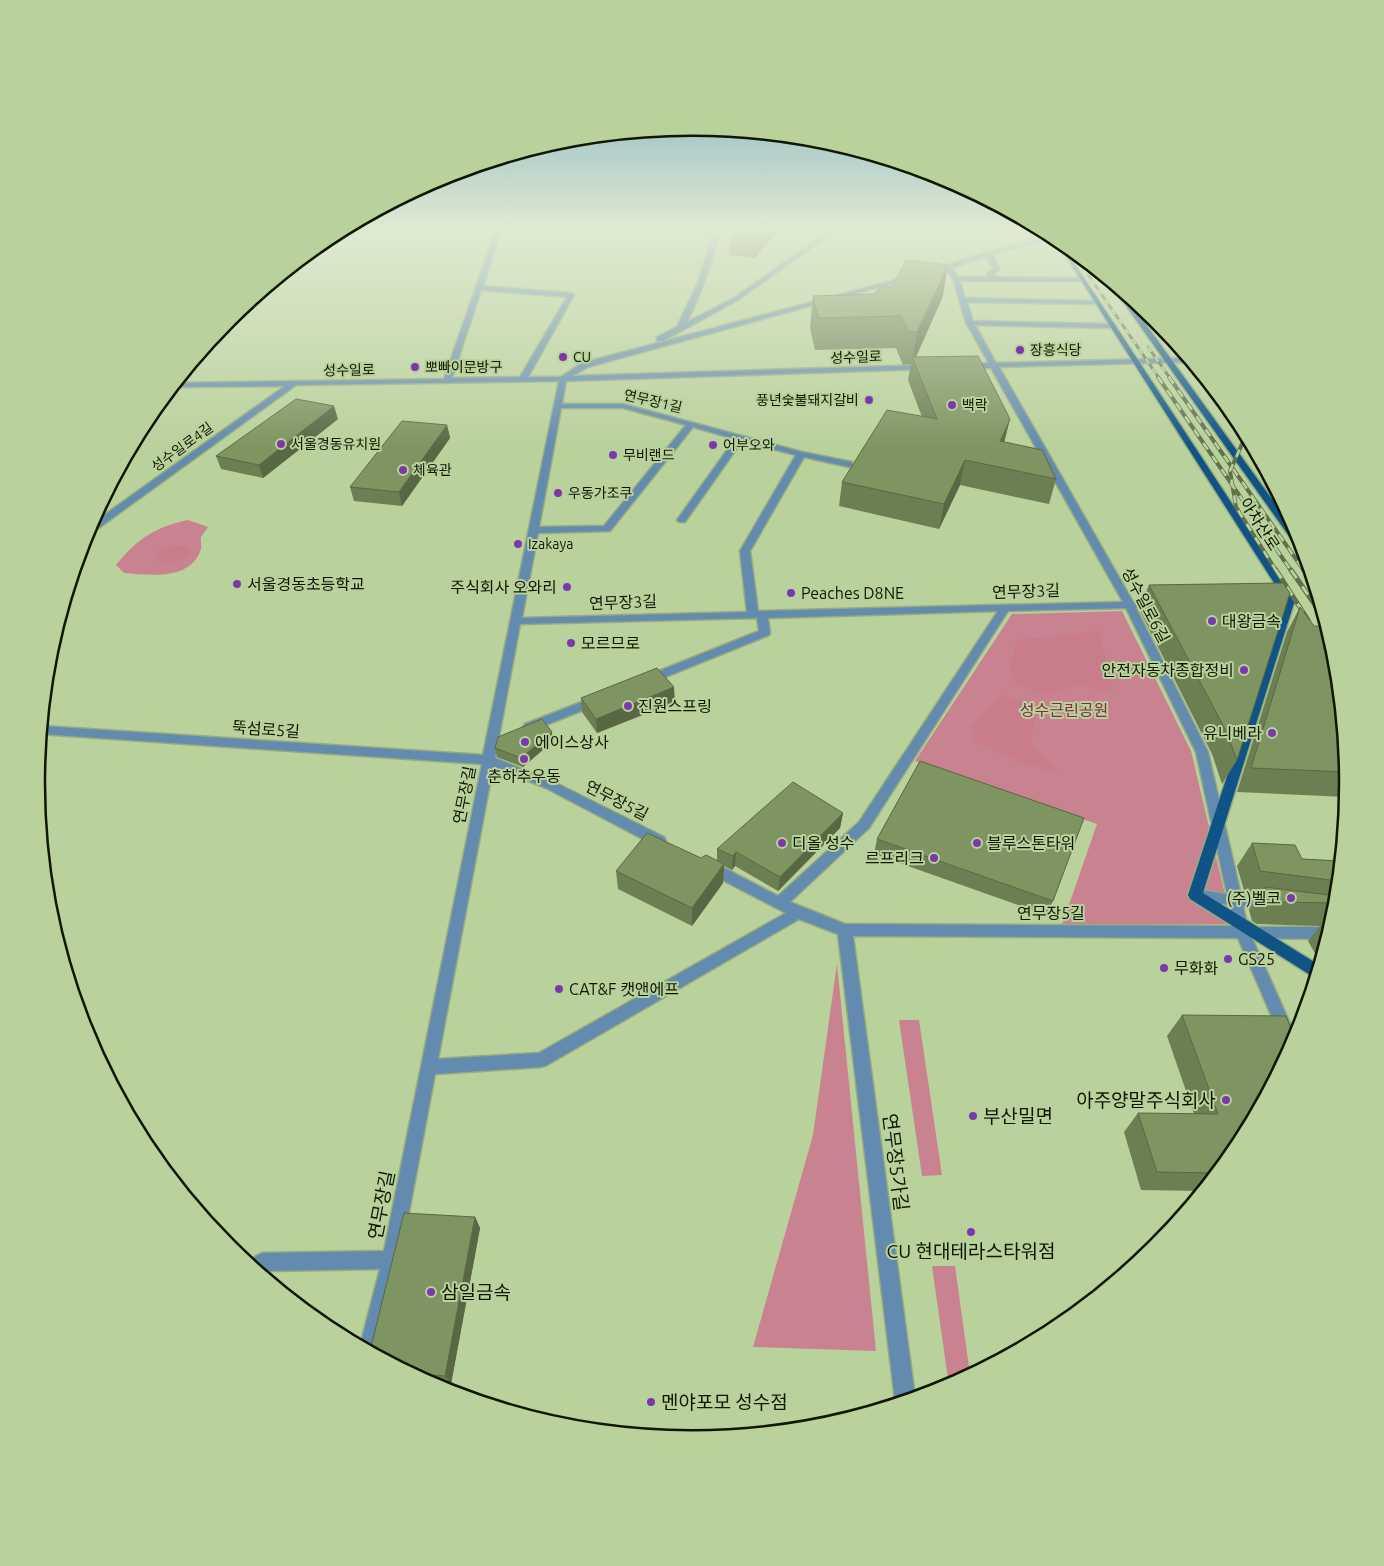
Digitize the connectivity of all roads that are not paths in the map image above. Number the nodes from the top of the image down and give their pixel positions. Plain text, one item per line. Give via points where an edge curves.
1 (474, 302) edge
2 (567, 302) edge
3 (695, 302) edge
4 (730, 302) edge
5 (821, 302) edge
6 (963, 302) edge
7 (1056, 302) edge
8 (1097, 303) joint
9 (1128, 306) edge
10 (970, 323) junction
11 (1112, 326) junction
12 (679, 330) junction
13 (636, 352) junction
14 (1166, 360) junction
15 (1181, 360) edge
16 (1136, 361) junction
17 (994, 365) junction
18 (954, 366) edge
19 (935, 367) edge
20 (563, 379) junction
21 (523, 380) junction
22 (447, 381) junction
23 (294, 383) junction
24 (182, 385) edge
25 (206, 385) junction
26 (177, 392) edge
27 (557, 406) junction
28 (691, 424) junction
29 (740, 438) junction
30 (801, 454) junction
31 (849, 464) dead end
32 (682, 520) dead end
33 (100, 523) edge
34 (1285, 525) edge
35 (534, 530) junction
36 (1277, 600) edge
37 (1290, 600) junction
38 (1168, 603) edge
39 (1129, 604) junction
40 (1005, 608) junction
41 (758, 614) junction
42 (516, 621) junction
43 (634, 686) edge
44 (607, 696) edge
45 (47, 730) edge
46 (519, 732) edge
47 (489, 760) junction
48 (673, 848) edge
49 (700, 862) edge
50 (1195, 895) junction
51 (780, 903) junction
52 (1288, 907) edge
53 (798, 913) junction
54 (845, 930) junction
55 (1242, 932) junction
56 (1321, 932) edge
57 (1311, 969) edge
58 (1288, 1036) edge
59 (428, 1067) junction
60 (390, 1260) junction
61 (260, 1264) edge
62 (370, 1344) edge
63 (904, 1394) edge

1 - 22 street
2 - 21 street
3 - 12 street
4 - 12 street
5 - 13 street
6 - 10 street, 성수일로6길
7 - 8 street
8 - 11 main road, 아차산로
9 - 14 main road, 아차산로
10 - 11 street
10 - 17 street, 성수일로6길
11 - 16 main road, 아차산로
12 - 13 street
13 - 20 street via 586,366
14 - 15 street
14 - 16 street
14 - 34 main road, 아차산로
16 - 17 street
16 - 37 main road, 아차산로
17 - 18 street
17 - 39 street, 성수일로6길
19 - 20 street, 성수일로
20 - 21 street, 성수일로
20 - 27 street, 연무장길
21 - 22 street, 성수일로
22 - 23 street, 성수일로
23 - 25 street, 성수일로
23 - 33 street, 성수일로4길
24 - 25 street, 성수일로
25 - 26 street
27 - 28 street, 연무장1길 via 624,406
27 - 35 street, 연무장길
28 - 29 street, 연무장1길
28 - 35 street via 607,529
29 - 30 street, 연무장1길
29 - 32 street
30 - 31 street, 연무장1길
30 - 41 street via 745,551
35 - 42 street, 연무장길
36 - 37 street
37 - 50 main road
38 - 39 street, 연무장3길
39 - 40 street, 연무장3길
39 - 55 street, 성수일로6길 via 1202,752
40 - 41 street, 연무장3길
40 - 51 street via 864,825
41 - 42 street, 연무장3길
41 - 43 street via 765,633
42 - 47 street, 연무장길 via 497,740
44 - 46 street
45 - 47 street, 뚝섬로5길
47 - 48 street, 연무장5길 via 550,785
47 - 59 street, 연무장길
49 - 51 street, 연무장5길
50 - 52 street
50 - 57 main road
51 - 53 street, 연무장5길
53 - 54 street, 연무장5길
53 - 59 street via 541,1060
54 - 55 street, 연무장5길
54 - 63 street, 연무장5가길
55 - 56 street, 연무장5길
55 - 58 street, 성수일로6길
59 - 60 street, 연무장길
60 - 61 street
60 - 62 street, 연무장길

